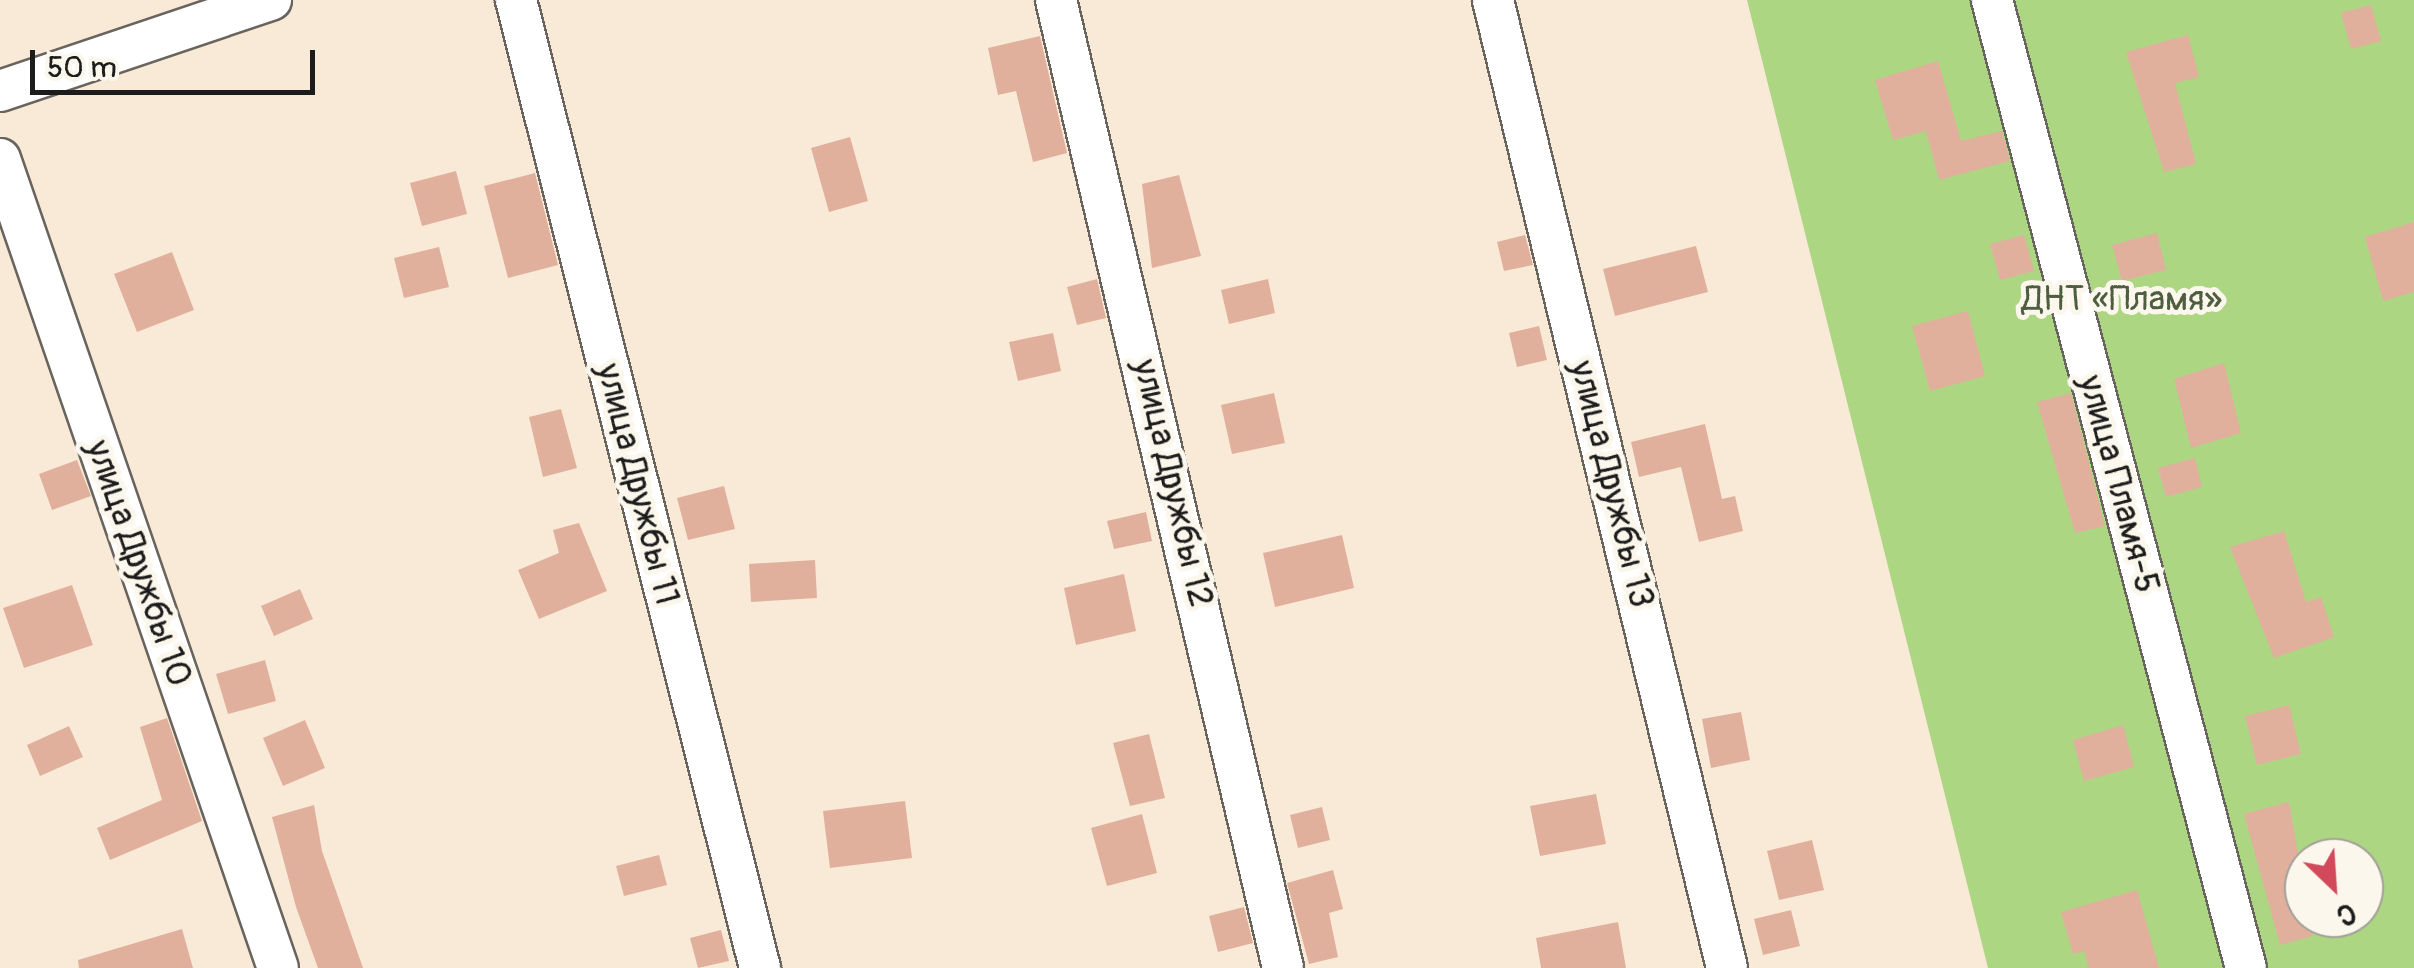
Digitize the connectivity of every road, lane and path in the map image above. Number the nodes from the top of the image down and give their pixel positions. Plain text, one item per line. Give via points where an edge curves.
1 (272, 0) edge
2 (516, 0) edge
3 (1056, 0) edge
4 (1494, 0) edge
5 (1992, 0) edge
6 (0, 91) edge
7 (0, 159) edge
8 (278, 968) edge
9 (760, 968) edge
10 (1283, 968) edge
11 (1727, 968) edge
12 (2246, 968) edge

1 - 6 street
2 - 9 street, улица Дружбы 11
3 - 10 street, улица Дружбы 12
4 - 11 street, улица Дружбы 13
5 - 12 street, улица Пламя-5
7 - 8 street, улица Дружбы 10

